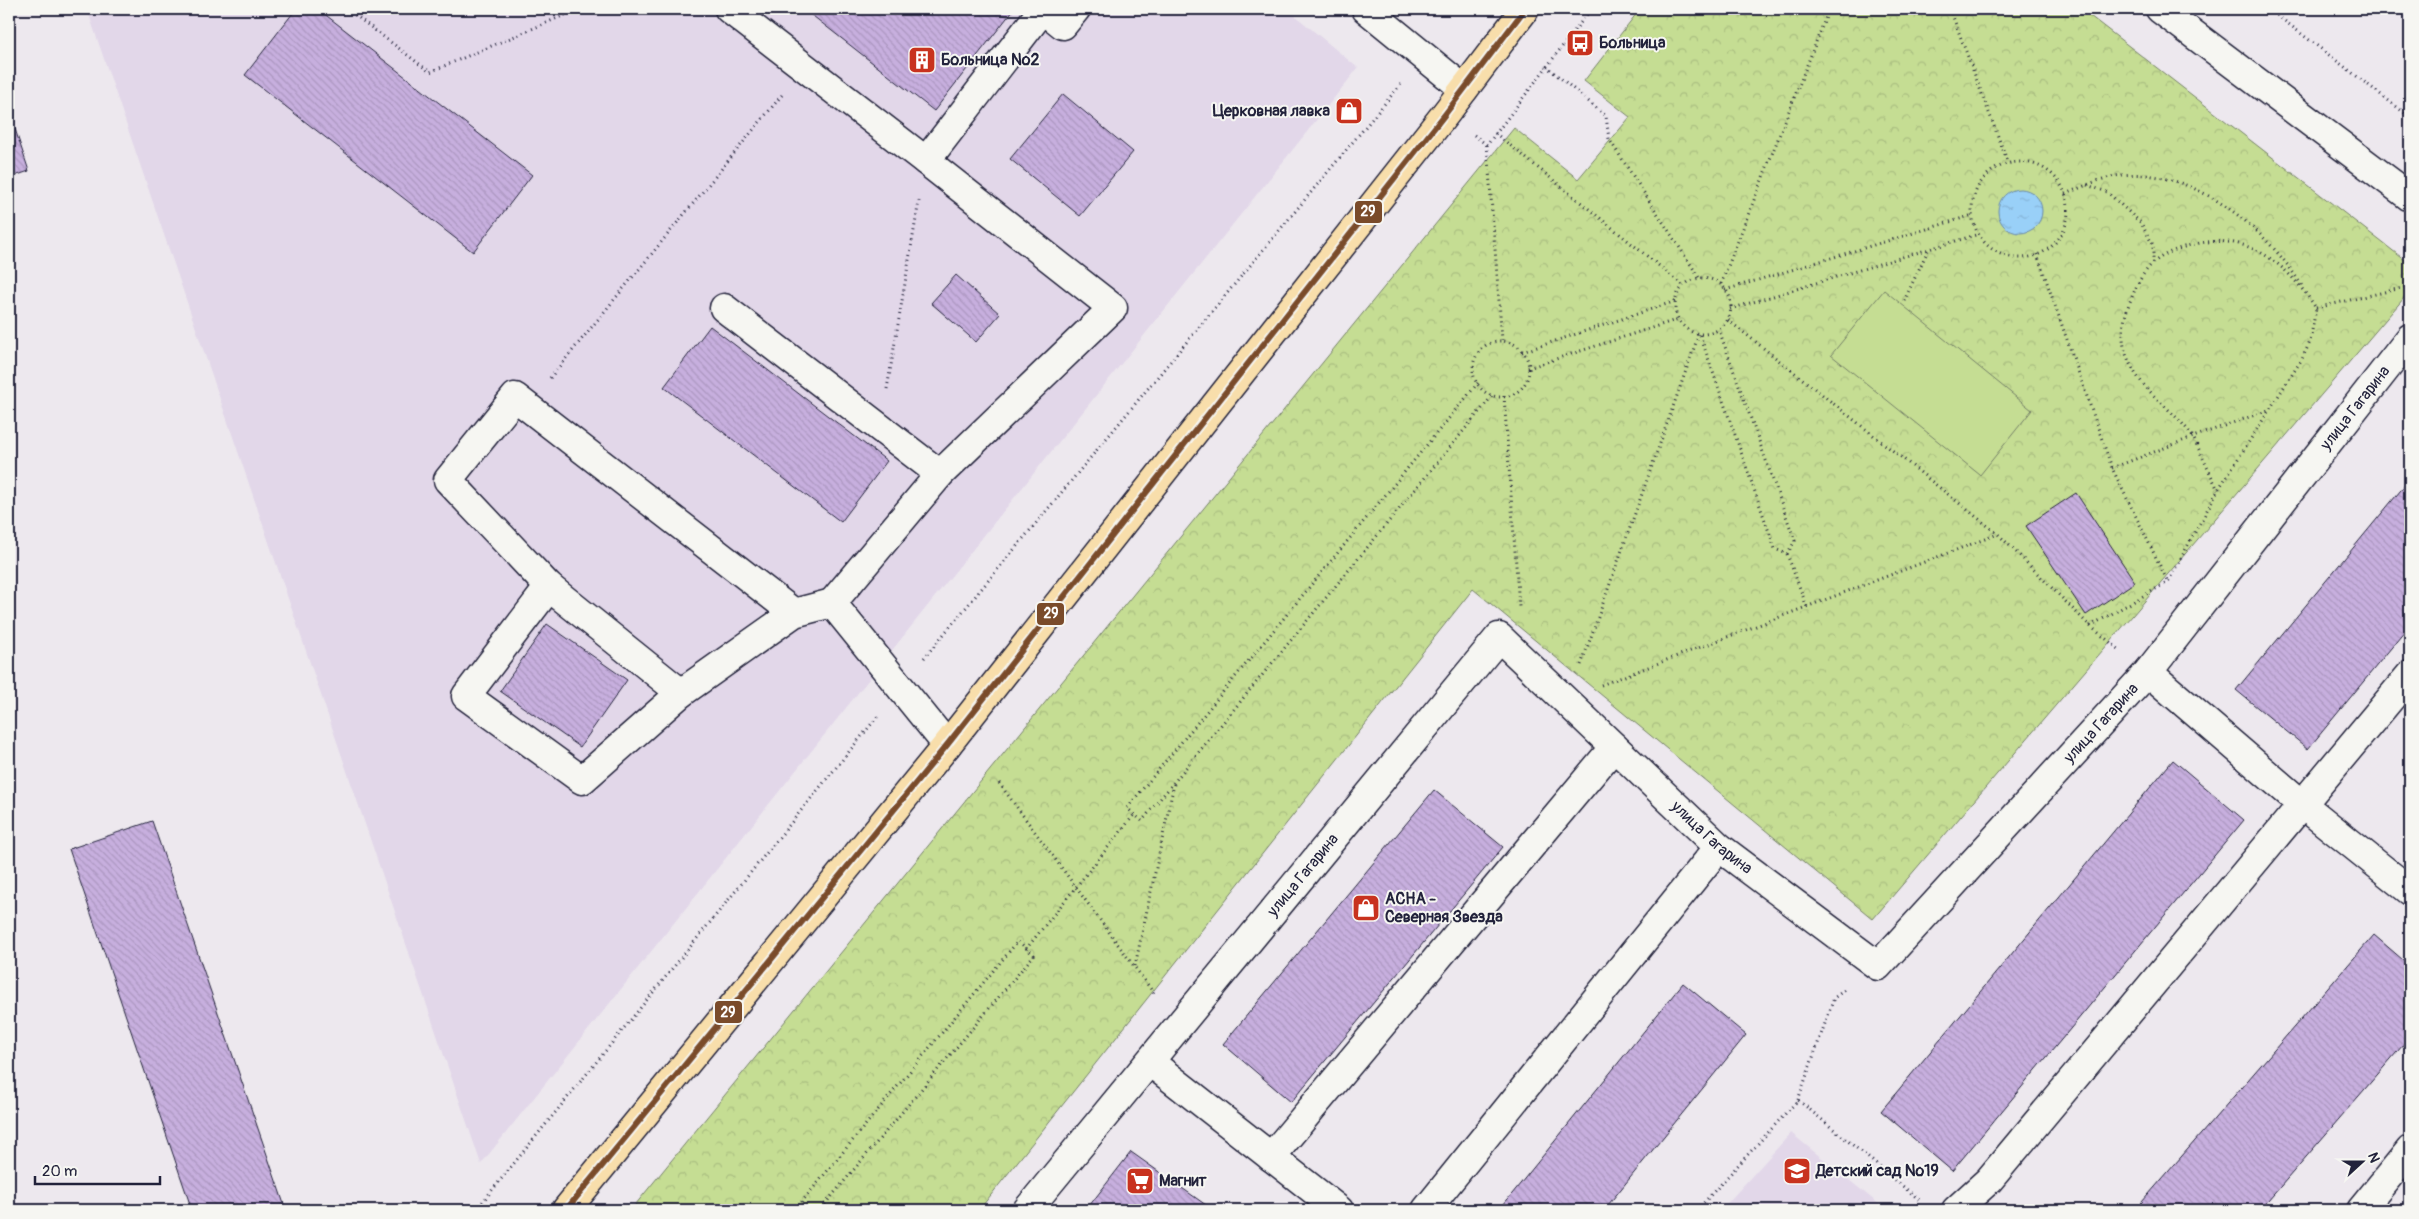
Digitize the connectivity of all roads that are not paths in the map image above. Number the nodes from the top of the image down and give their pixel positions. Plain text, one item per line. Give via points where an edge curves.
1 (729, 9) edge
2 (1043, 9) edge
3 (1076, 9) edge
4 (1366, 9) edge
5 (1525, 9) edge
6 (2160, 9) edge
7 (1464, 89) junction
8 (926, 161) junction
9 (2410, 197) edge
10 (724, 308) dead end
11 (2410, 338) edge
12 (940, 474) junction
13 (549, 587) junction
14 (832, 602) junction
15 (794, 613) junction
16 (2148, 672) junction
17 (2410, 675) edge
18 (681, 693) junction
19 (947, 745) junction
20 (1614, 747) junction
21 (2303, 805) junction
22 (1719, 847) junction
23 (2410, 891) edge
24 (1150, 1062) junction
25 (2410, 1150) edge
26 (1271, 1157) junction
27 (566, 1210) edge
28 (1028, 1210) edge
29 (1339, 1210) edge
30 (1426, 1210) edge
31 (1956, 1210) edge
32 (2360, 1210) edge

1 - 8 street
2 - 3 street via 1063,25
2 - 8 street
4 - 7 street
5 - 7 main road
6 - 9 street
7 - 19 main road
8 - 12 street via 1112,308
10 - 12 street
11 - 16 street, улица Гагарина
12 - 14 street
13 - 15 street via 448,480 515,397
13 - 18 street
13 - 18 street via 466,696 582,780
14 - 15 street
14 - 19 street
15 - 18 street
16 - 21 street
16 - 22 street, улица Гагарина via 1878,966
17 - 21 street
19 - 27 main road
20 - 22 street, улица Гагарина
20 - 24 street, улица Гагарина via 1499,638
20 - 26 street
21 - 23 street
21 - 31 street via 1989,1180
22 - 30 street
24 - 26 street
24 - 28 street, улица Гагарина
25 - 32 street
26 - 29 street

